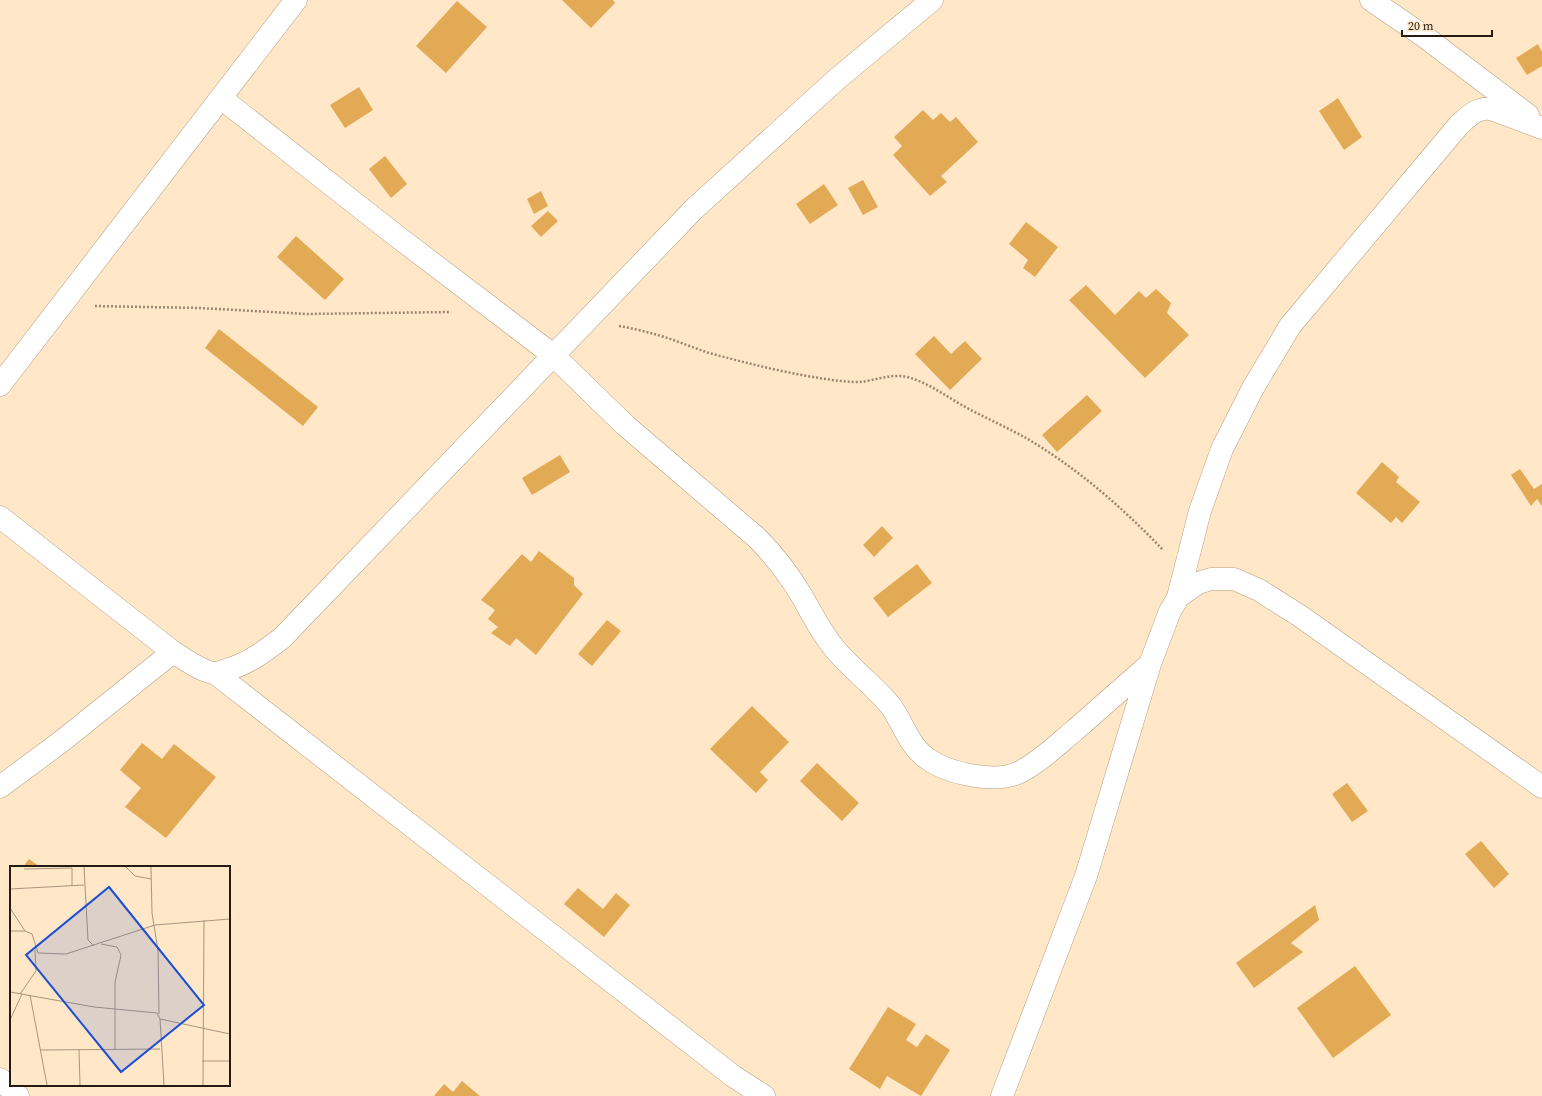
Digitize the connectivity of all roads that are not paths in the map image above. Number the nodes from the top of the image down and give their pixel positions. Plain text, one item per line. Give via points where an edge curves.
1 (296, 0) edge
2 (932, 0) edge
3 (1371, 0) edge
4 (221, 98) junction
5 (1542, 127) edge
6 (553, 355) junction
7 (0, 385) edge
8 (0, 517) edge
9 (1178, 597) junction
10 (173, 652) junction
11 (1150, 664) junction
12 (215, 673) junction
13 (0, 787) edge
14 (1542, 787) edge
15 (0, 1079) edge
16 (18, 1096) edge
17 (764, 1096) edge
18 (1002, 1096) edge

1 - 4 street
2 - 6 street via 837,79 694,209
3 - 5 street via 1425,36
4 - 6 street
4 - 7 street
5 - 9 street via 1492,109 1483,108 1472,114 1459,125 1290,326 1253,388 1222,449 1200,511
6 - 11 street via 625,425 740,522 769,550 790,578 831,644 890,705 918,750 935,763 982,778 1005,777 1019,772 1042,758
6 - 12 street via 282,638 258,657
8 - 10 street
9 - 11 street via 1170,610
9 - 14 street via 1198,583 1211,579 1234,579 1259,590 1300,616
10 - 12 street
10 - 13 street
11 - 18 street via 1086,876
12 - 17 street via 733,1076
15 - 16 street

